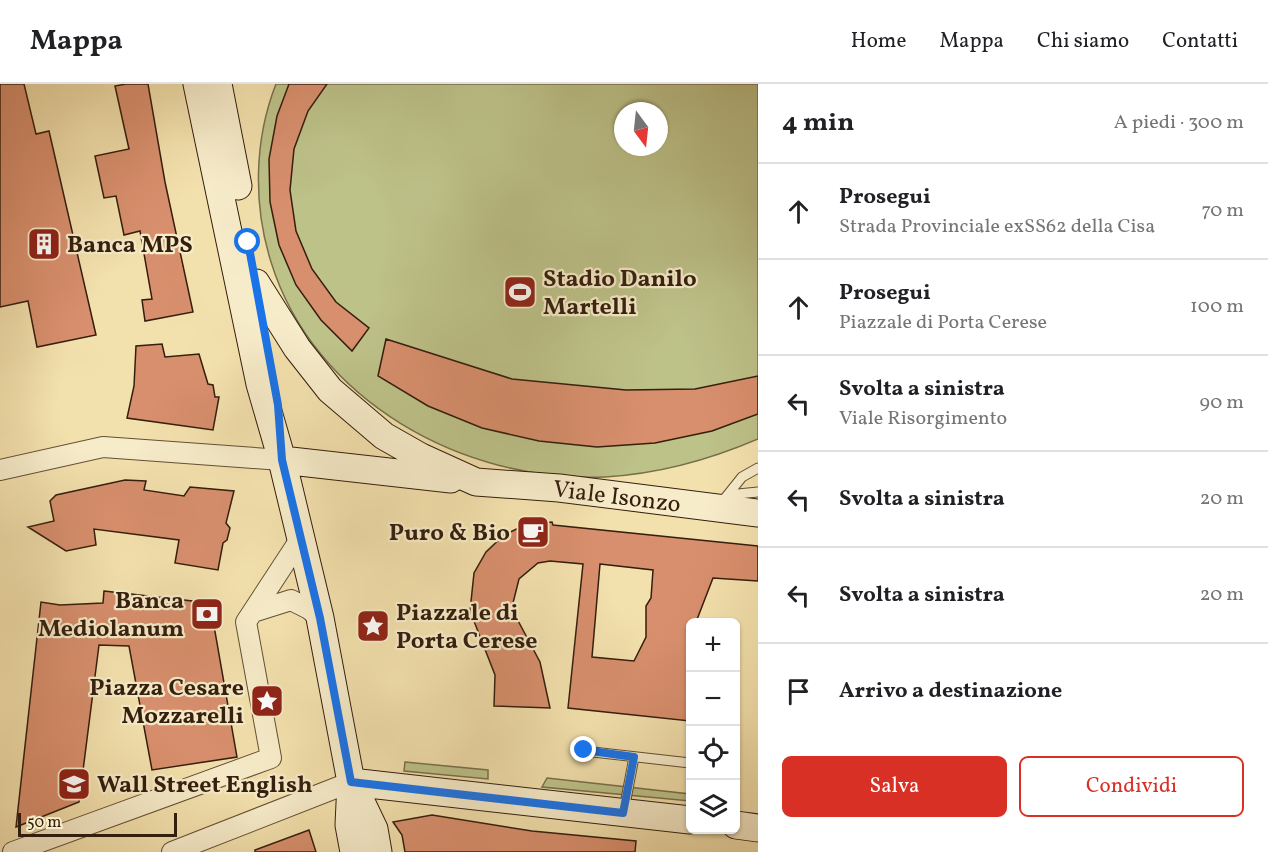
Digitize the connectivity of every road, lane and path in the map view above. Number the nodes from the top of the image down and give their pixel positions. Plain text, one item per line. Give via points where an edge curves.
1 (198, 84) edge
2 (218, 84) edge
3 (256, 283) junction
4 (282, 460) junction
5 (758, 468) edge
6 (0, 470) edge
7 (477, 482) junction
8 (758, 492) edge
9 (716, 502) junction
10 (758, 513) edge
11 (301, 538) junction
12 (253, 612) junction
13 (320, 618) junction
14 (584, 750) dead end
15 (634, 757) junction
16 (686, 763) edge
17 (351, 782) junction
18 (623, 813) junction
19 (686, 820) edge
20 (740, 826) edge
21 (758, 828) edge
22 (13, 852) edge
23 (172, 852) edge
24 (354, 852) edge
25 (378, 852) edge

1 - 4 main road via 260,384
2 - 3 main road
3 - 4 main road via 278,405
3 - 7 main road, Viale Isonzo via 297,348 330,390 384,436
4 - 6 street via 103,447
4 - 7 main road, Viale Isonzo
4 - 11 main road
5 - 9 lane via 742,477
7 - 9 main road, Viale Isonzo
8 - 9 lane
9 - 10 main road, Viale Isonzo
11 - 12 street
11 - 13 main road
12 - 13 street via 291,600
12 - 22 street via 246,622 271,758
13 - 17 main road
14 - 15 lane
15 - 16 lane
15 - 18 lane
17 - 18 main road
17 - 23 street
17 - 24 main road
17 - 25 main road via 374,829
18 - 19 main road
20 - 21 main road

